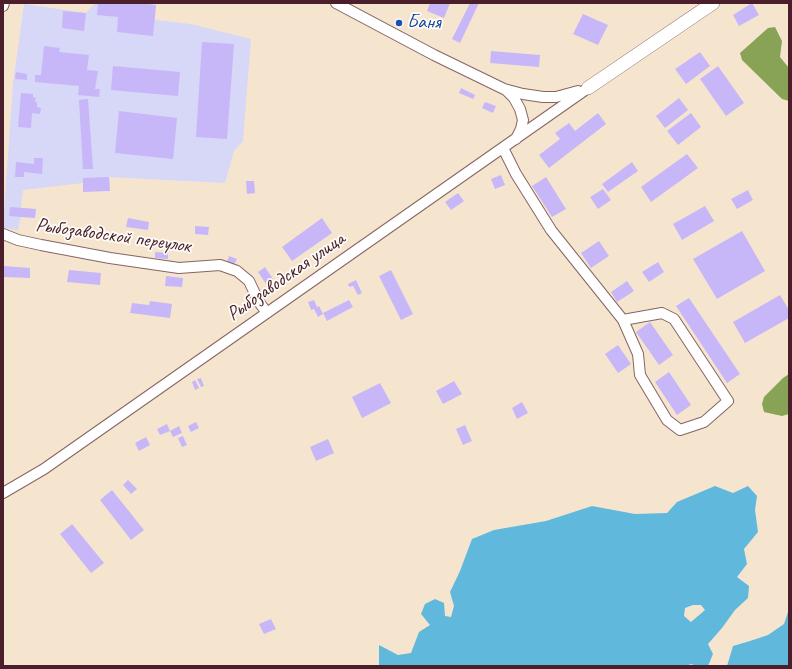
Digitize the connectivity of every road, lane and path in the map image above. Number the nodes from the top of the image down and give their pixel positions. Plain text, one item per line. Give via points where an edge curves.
1 (4, 3) edge
2 (336, 3) edge
3 (713, 3) edge
4 (3, 6) edge
5 (504, 88) junction
6 (588, 88) junction
7 (516, 139) junction
8 (503, 148) junction
9 (3, 234) edge
10 (267, 313) junction
11 (623, 320) junction
12 (3, 493) edge

1 - 4 street
2 - 5 street via 434,55
3 - 6 main road
5 - 6 street via 523,94 556,97
5 - 7 street via 520,109 521,129
6 - 7 street, Рыбозаводская улица
7 - 8 street, Рыбозаводская улица
8 - 10 street, Рыбозаводская улица
8 - 11 street via 551,230
9 - 10 street, Рыбозаводской переулок via 41,245 179,268 220,265 237,271 249,281
10 - 12 street, Рыбозаводская улица via 44,469
11 - 11 street via 662,313 674,319 728,401 704,422 680,430 667,420 640,375 638,354

